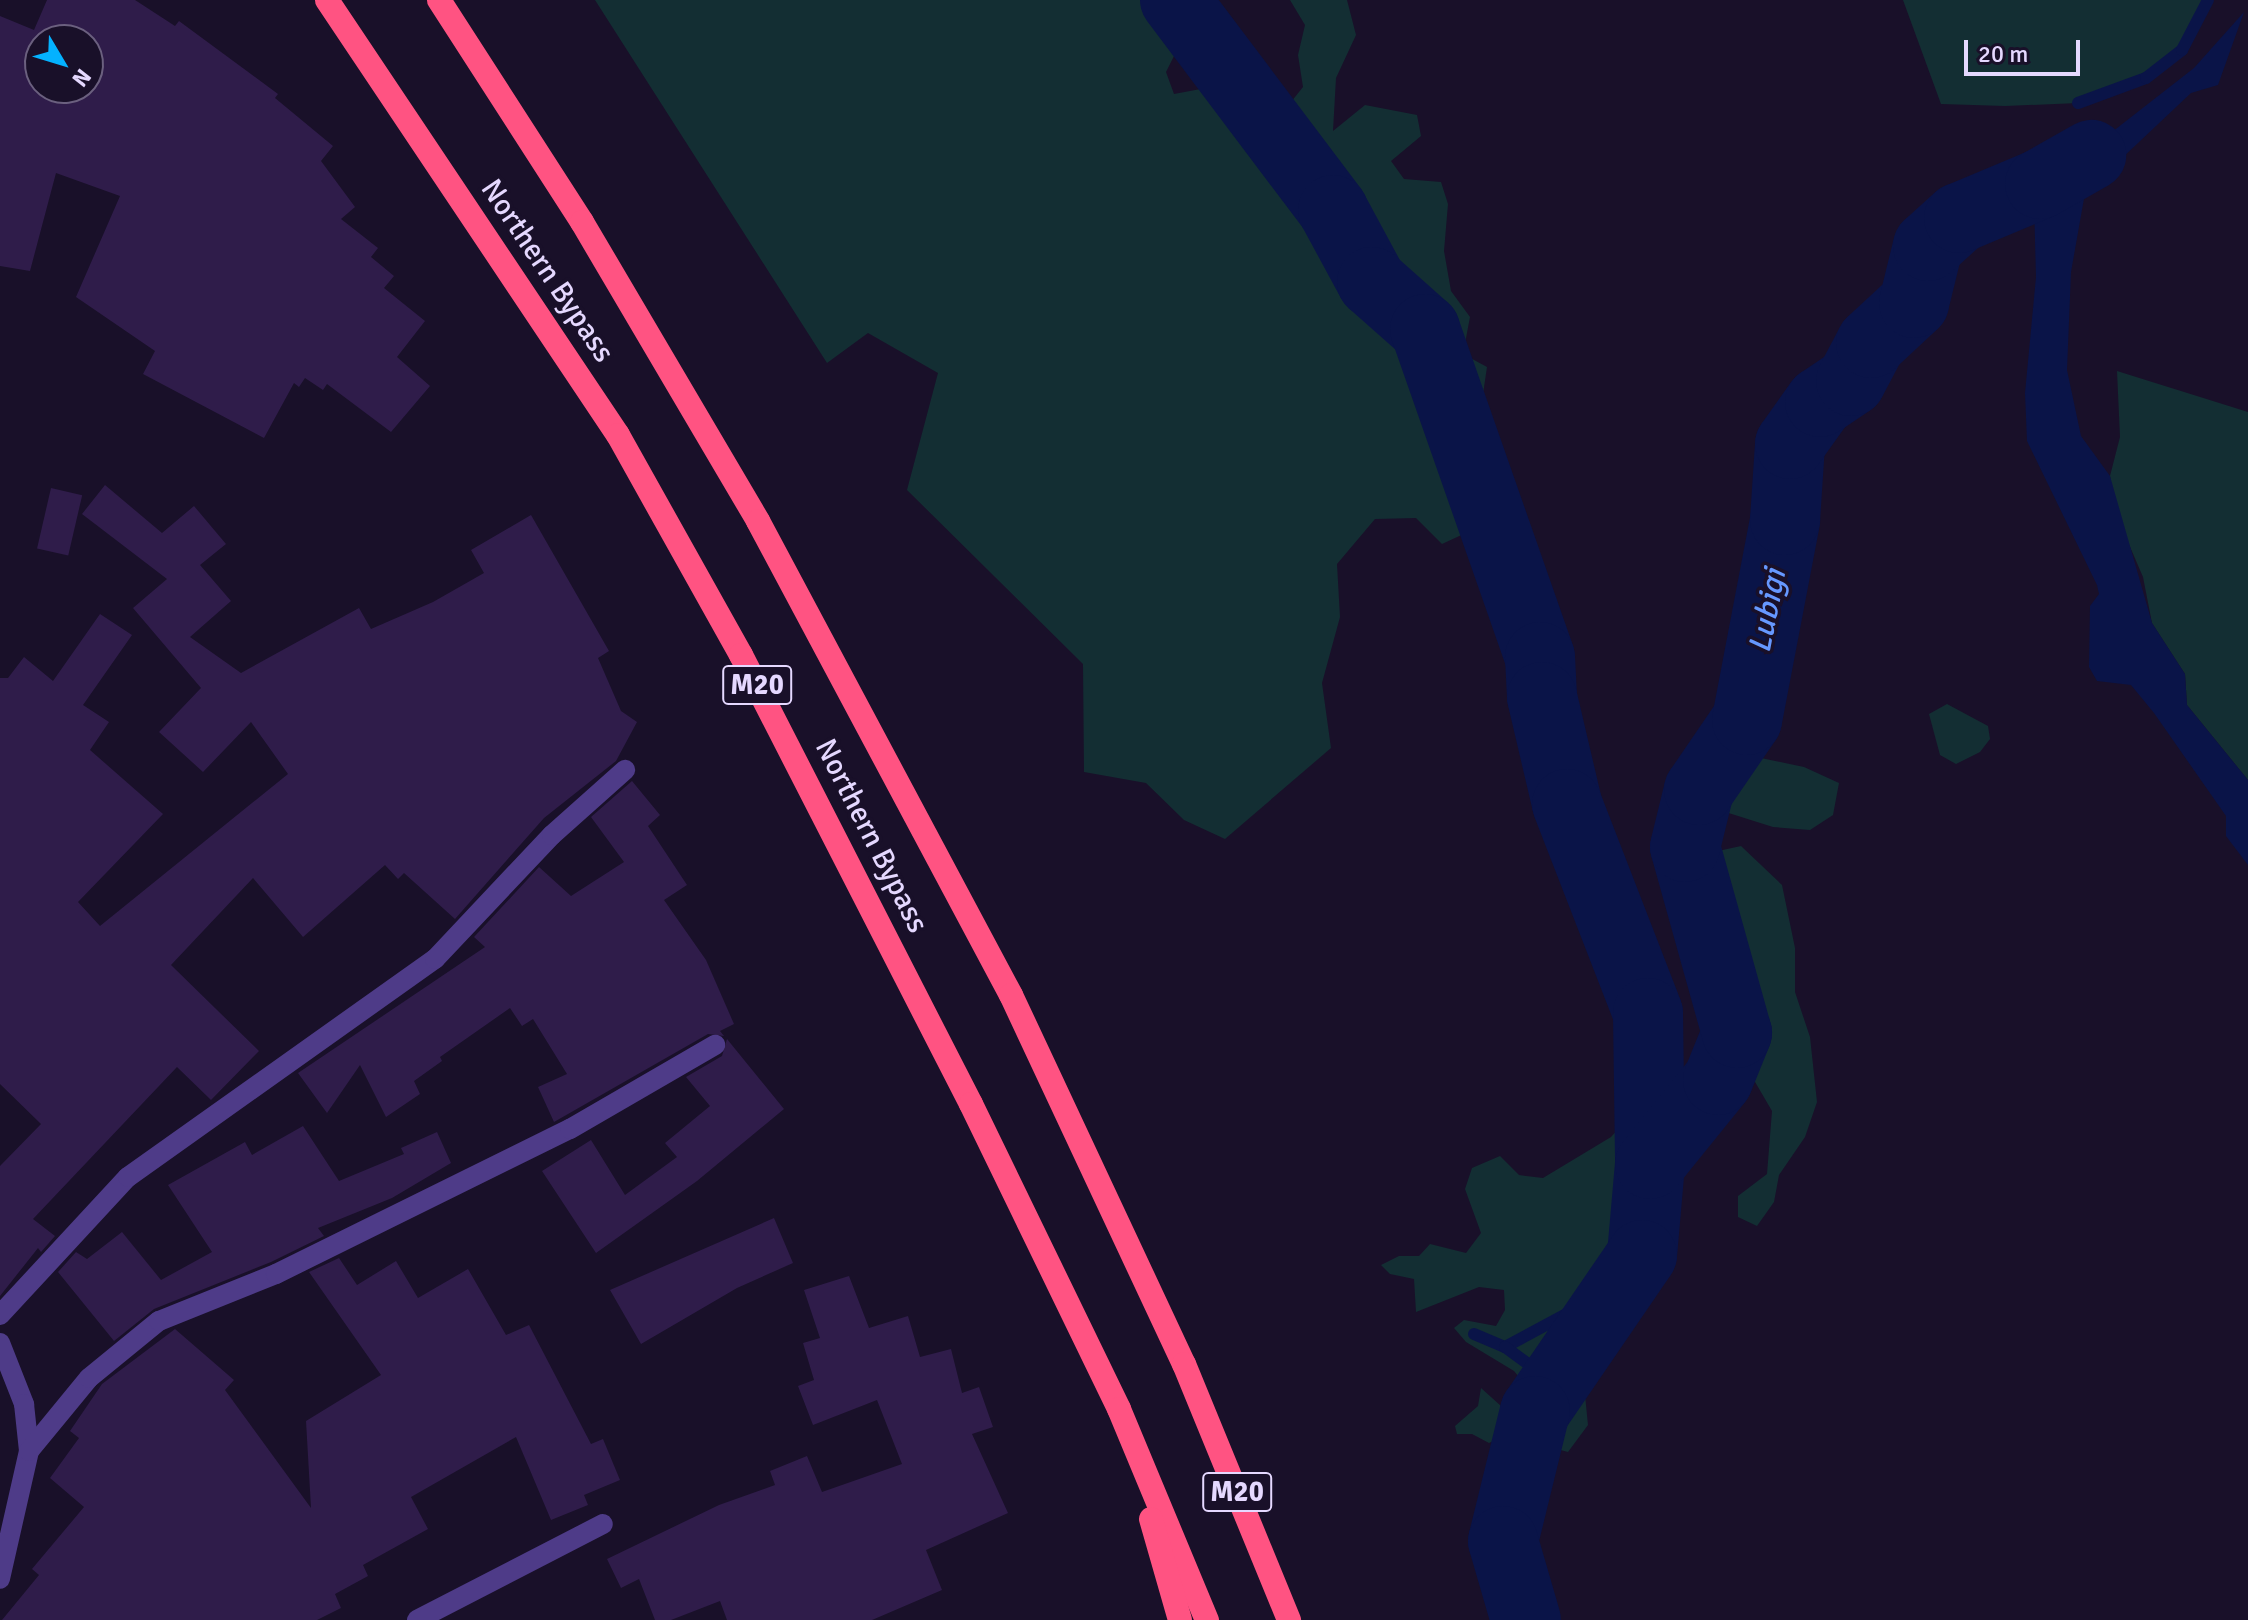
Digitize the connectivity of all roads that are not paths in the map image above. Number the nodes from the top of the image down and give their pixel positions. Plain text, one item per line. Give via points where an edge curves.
1 (327, 0) edge
2 (439, 0) edge
3 (625, 770) dead end
4 (715, 1045) dead end
5 (0, 1315) edge
6 (0, 1343) edge
7 (1184, 1364) junction
8 (1119, 1409) junction
9 (29, 1451) junction
10 (603, 1524) dead end
11 (0, 1579) edge
12 (417, 1620) edge
13 (1180, 1620) edge
14 (1207, 1620) edge
15 (1289, 1620) edge
16 (1302, 1620) edge

1 - 8 highway, Northern Bypass / M20 via 618,435 741,655 882,927
2 - 7 highway, Northern Bypass / M20 via 582,222 758,521 1011,995
3 - 5 street via 552,835 435,959 128,1177
4 - 9 street via 570,1129 315,1256 174,1312 125,1344 89,1378
6 - 9 street via 24,1404
7 - 15 highway, Northern Bypass / M20
7 - 16 highway
8 - 13 highway
8 - 14 highway, Northern Bypass / M20
9 - 11 street
10 - 12 street

